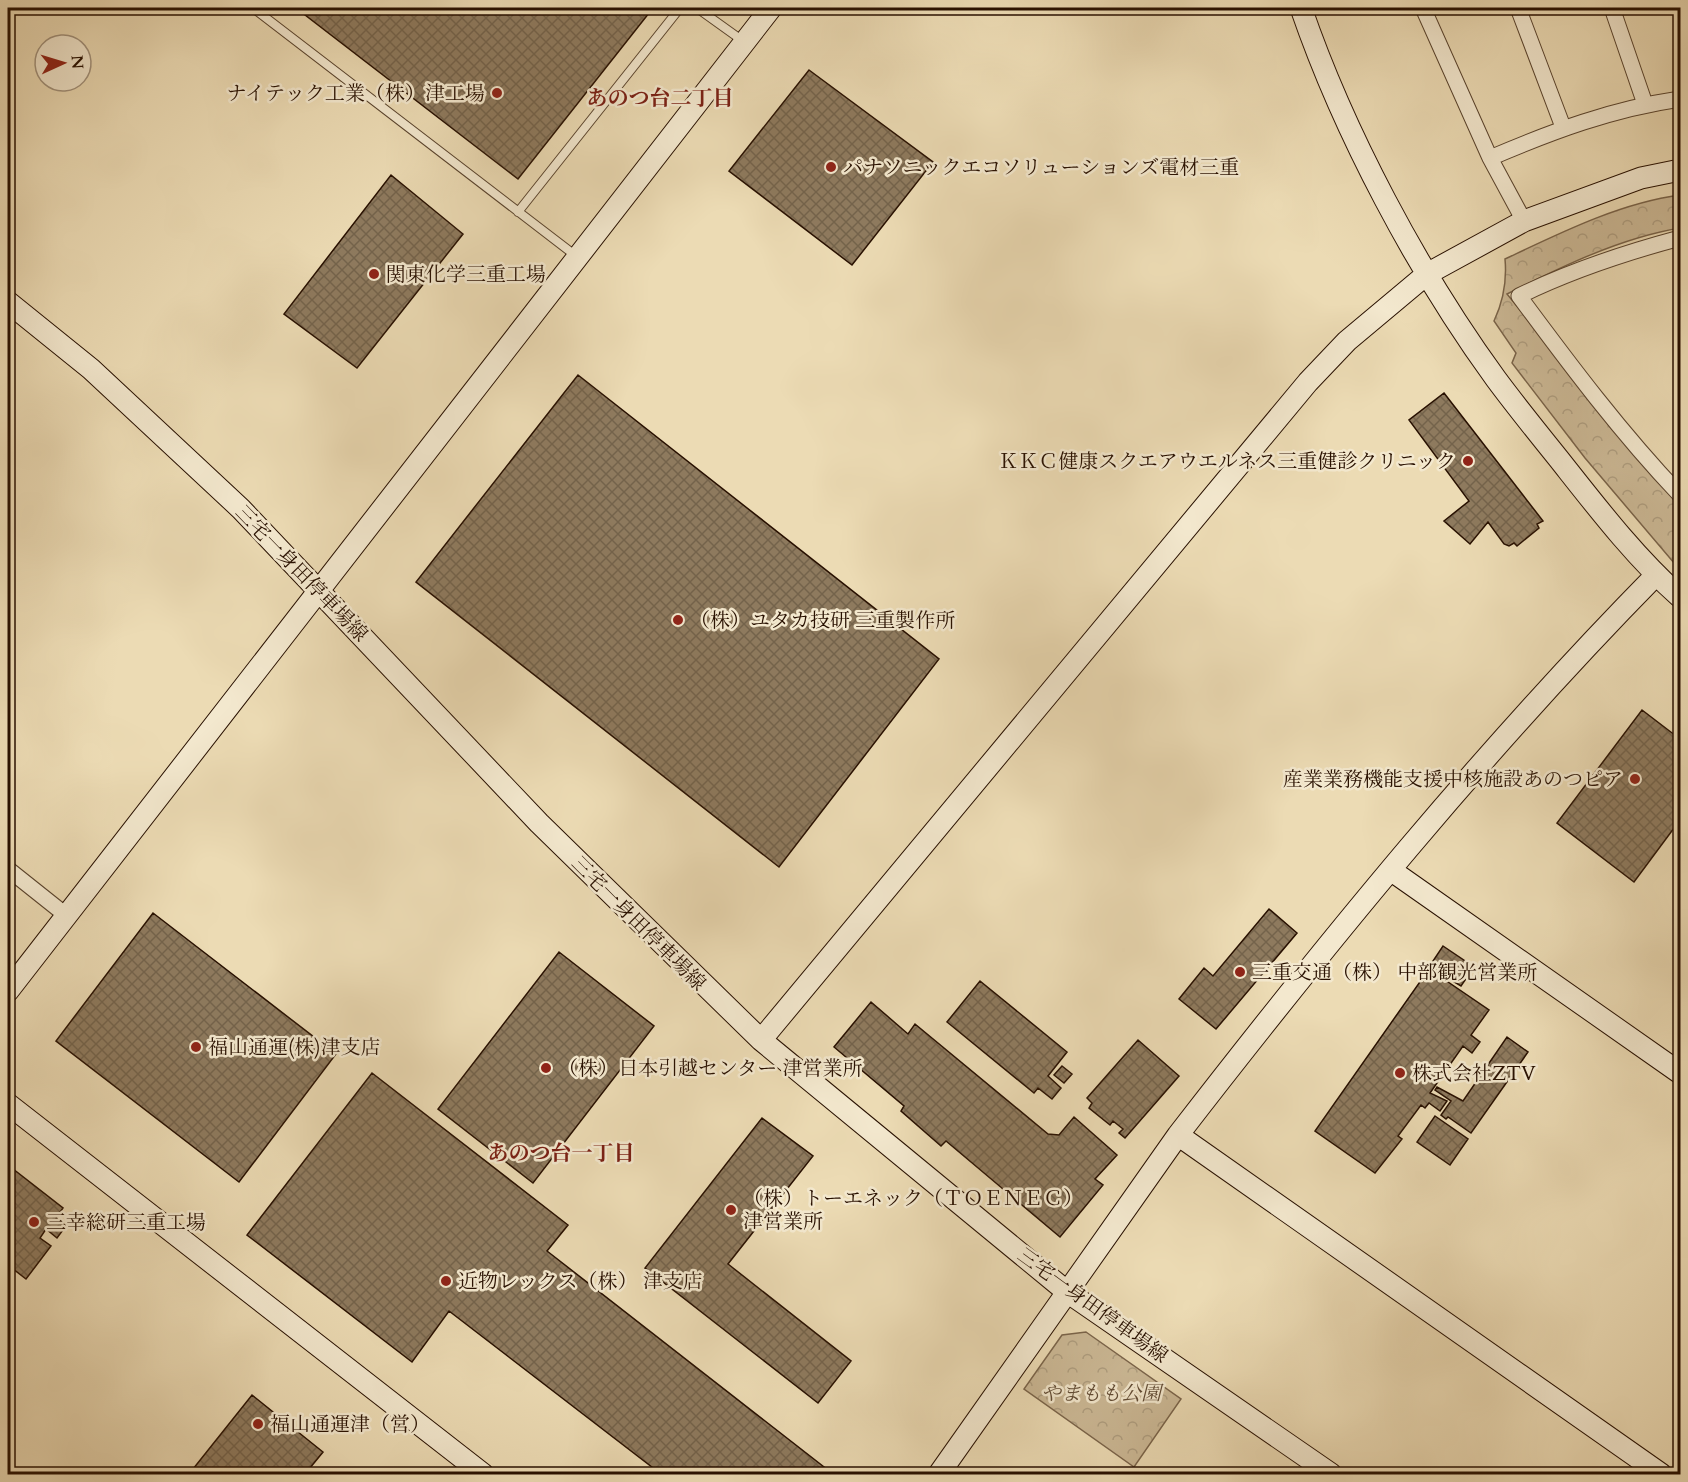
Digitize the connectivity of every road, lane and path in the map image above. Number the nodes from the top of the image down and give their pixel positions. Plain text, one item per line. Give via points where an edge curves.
1 (253, 8) edge
2 (680, 8) edge
3 (697, 8) edge
4 (771, 8) edge
5 (1301, 8) edge
6 (1423, 8) edge
7 (1518, 8) edge
8 (1612, 8) edge
9 (744, 42) junction
10 (1680, 99) edge
11 (1645, 104) junction
12 (1563, 127) junction
13 (1490, 158) junction
14 (1680, 170) edge
15 (518, 212) junction
16 (1524, 221) junction
17 (1680, 238) edge
18 (577, 257) junction
19 (1427, 274) junction
20 (8, 302) edge
21 (1680, 495) edge
22 (1656, 575) junction
23 (320, 590) junction
24 (1680, 597) edge
25 (8, 869) edge
26 (1392, 871) junction
27 (67, 916) junction
28 (8, 992) edge
29 (761, 1040) junction
30 (1680, 1073) edge
31 (8, 1104) edge
32 (1178, 1135) junction
33 (1066, 1291) junction
34 (483, 1474) edge
35 (939, 1474) edge
36 (1331, 1474) edge
37 (1661, 1474) edge

1 - 15 lane
2 - 15 lane
3 - 9 lane
4 - 9 street
5 - 19 street via 1368,165
6 - 13 street
7 - 12 street
8 - 11 street
9 - 18 street
10 - 11 street
11 - 12 street
12 - 13 street
13 - 16 street
14 - 16 street via 1641,178
15 - 18 lane
16 - 19 street
17 - 21 street via 1575,270 1519,296 1591,393
18 - 23 street
19 - 22 street via 1496,379 1603,515
19 - 29 street via 1347,341 1308,382
20 - 23 street, 三宅一身田停車場線 via 91,369 176,446
22 - 24 street
22 - 26 street via 1556,677 1452,795
23 - 27 street
23 - 29 street, 三宅一身田停車場線 via 539,823
25 - 27 street
26 - 30 street
26 - 32 street
27 - 28 street
29 - 33 street, 三宅一身田停車場線
31 - 34 street
32 - 33 street
32 - 37 street
33 - 35 street
33 - 36 street, 三宅一身田停車場線

